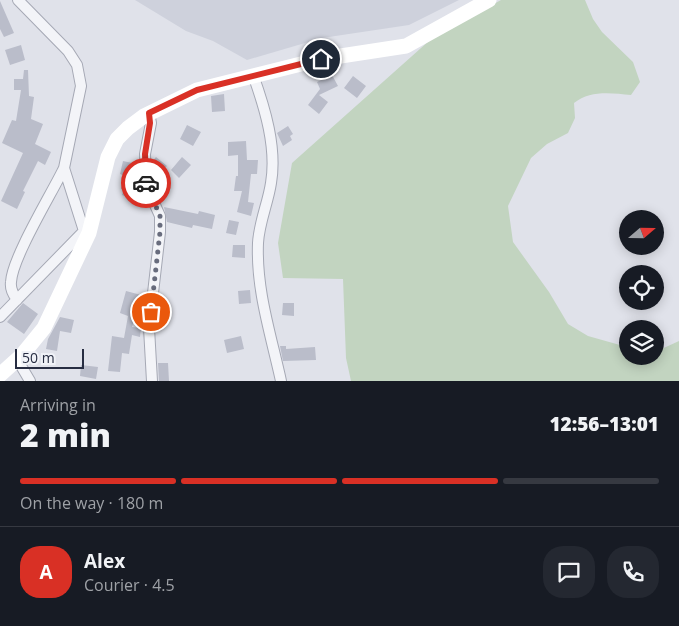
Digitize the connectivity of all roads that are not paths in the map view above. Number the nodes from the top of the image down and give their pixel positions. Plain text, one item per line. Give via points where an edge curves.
1 (18, 0) edge
2 (489, 0) edge
3 (254, 75) junction
4 (149, 113) junction
5 (64, 168) junction
6 (87, 232) junction
7 (17, 300) junction
8 (0, 317) edge
9 (17, 359) junction
10 (0, 375) edge
11 (30, 381) edge
12 (152, 381) edge
13 (281, 381) edge

1 - 5 street via 68,51 77,65 81,86
2 - 3 street via 406,46 321,59
3 - 4 street via 197,90
3 - 13 street via 265,108 272,163 272,181 258,241 260,287
4 - 6 street via 117,139 108,156
4 - 12 street via 146,185 160,216 149,328
5 - 6 street
5 - 7 street via 10,281
6 - 7 street
6 - 9 street via 44,328
7 - 8 street
9 - 10 street
9 - 11 street

